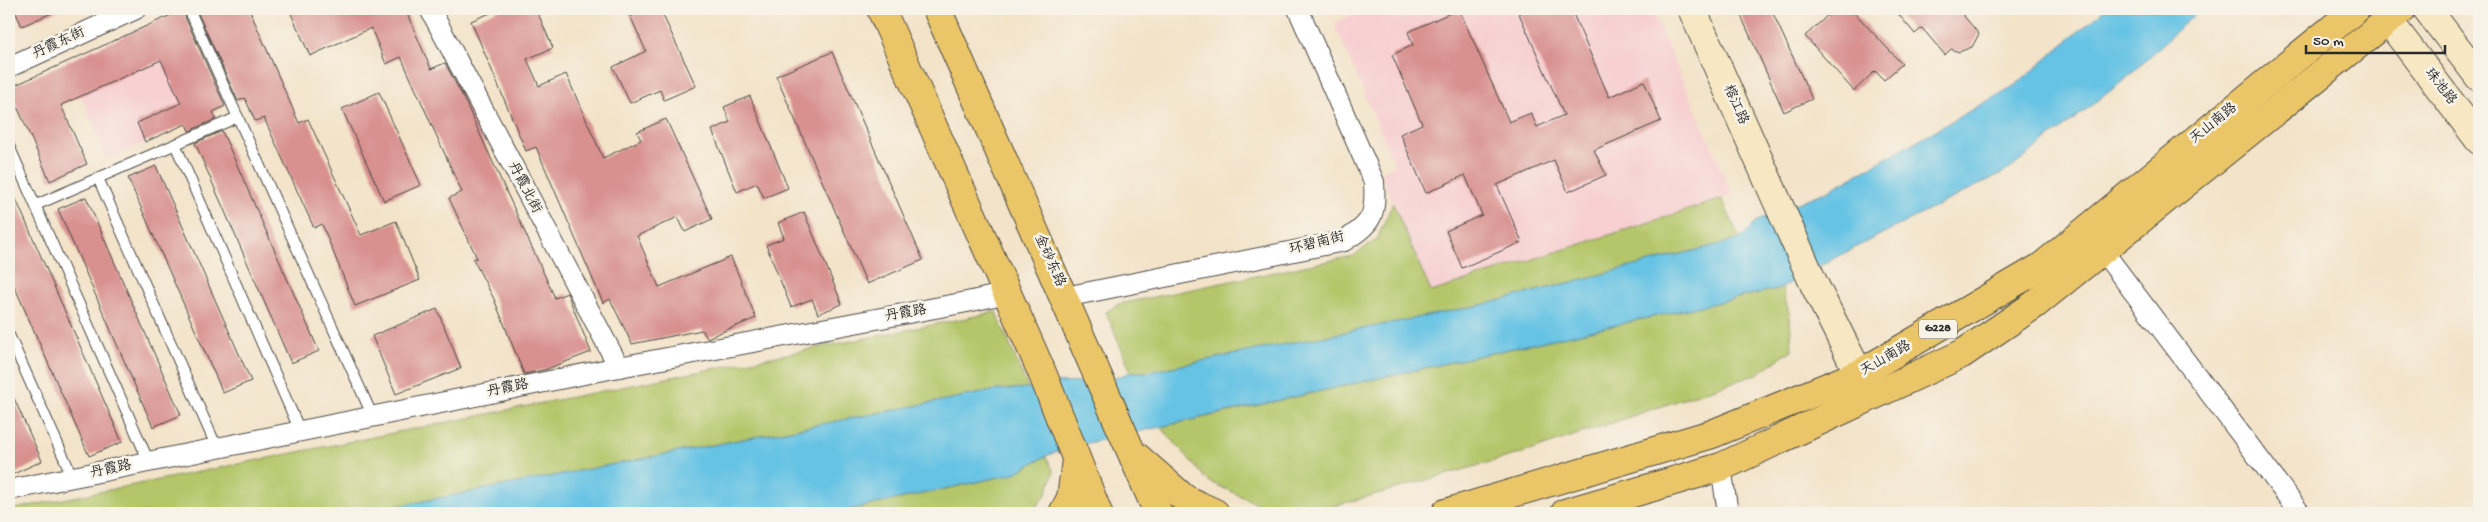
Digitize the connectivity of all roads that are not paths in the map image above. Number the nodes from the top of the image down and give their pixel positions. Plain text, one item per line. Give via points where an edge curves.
1 (136, 9) edge
2 (189, 9) edge
3 (430, 9) edge
4 (881, 9) edge
5 (937, 9) edge
6 (1298, 9) edge
7 (1692, 9) edge
8 (2356, 9) edge
9 (2427, 9) edge
10 (2392, 13) edge
11 (9, 67) edge
12 (2479, 77) edge
13 (238, 117) junction
14 (2479, 140) edge
15 (175, 144) junction
16 (9, 146) edge
17 (98, 178) junction
18 (36, 205) junction
19 (2102, 250) junction
20 (1008, 293) junction
21 (1065, 297) junction
22 (9, 336) edge
23 (619, 367) junction
24 (1859, 374) junction
25 (373, 416) junction
26 (300, 431) junction
27 (217, 448) junction
28 (1131, 448) junction
29 (1076, 456) junction
30 (148, 462) junction
31 (1721, 468) junction
32 (73, 478) junction
33 (9, 490) edge
34 (1063, 513) edge
35 (1098, 513) edge
36 (1158, 513) edge
37 (1214, 513) edge
38 (1446, 513) edge
39 (1565, 513) edge
40 (1728, 513) edge
41 (2300, 513) edge

1 - 11 street, 丹霞东街
2 - 13 lane
3 - 23 street, 丹霞北街
4 - 20 main road
5 - 21 main road, 金砂东路
6 - 21 street, 环碧南街 via 1374,182 1375,207 1363,229 1344,240
7 - 24 street, 榕江路 via 1813,282
8 - 24 main road, 天山南路 / G228 via 2040,267
9 - 12 street
10 - 14 street, 珠池路
10 - 19 main road, 天山南路 / G228
13 - 15 lane
13 - 25 lane
15 - 17 lane
15 - 26 lane
16 - 18 lane
17 - 18 lane
17 - 27 lane
18 - 30 lane
19 - 31 main road, 天山南路 / G228 via 2034,305 1962,354
19 - 41 street
20 - 23 street, 丹霞路
20 - 29 main road
21 - 28 main road, 金砂东路
22 - 32 lane
23 - 25 street, 丹霞路
24 - 38 main road, 天山南路 / G228 via 1712,434
25 - 26 street, 丹霞路
26 - 27 street, 丹霞路
27 - 30 street, 丹霞路
28 - 36 main road, 金砂东路
28 - 37 main road via 1185,499
29 - 34 main road via 1071,498
29 - 35 main road
30 - 32 street, 丹霞路
31 - 39 main road, 天山南路 / G228
31 - 40 street
32 - 33 street, 丹霞路

